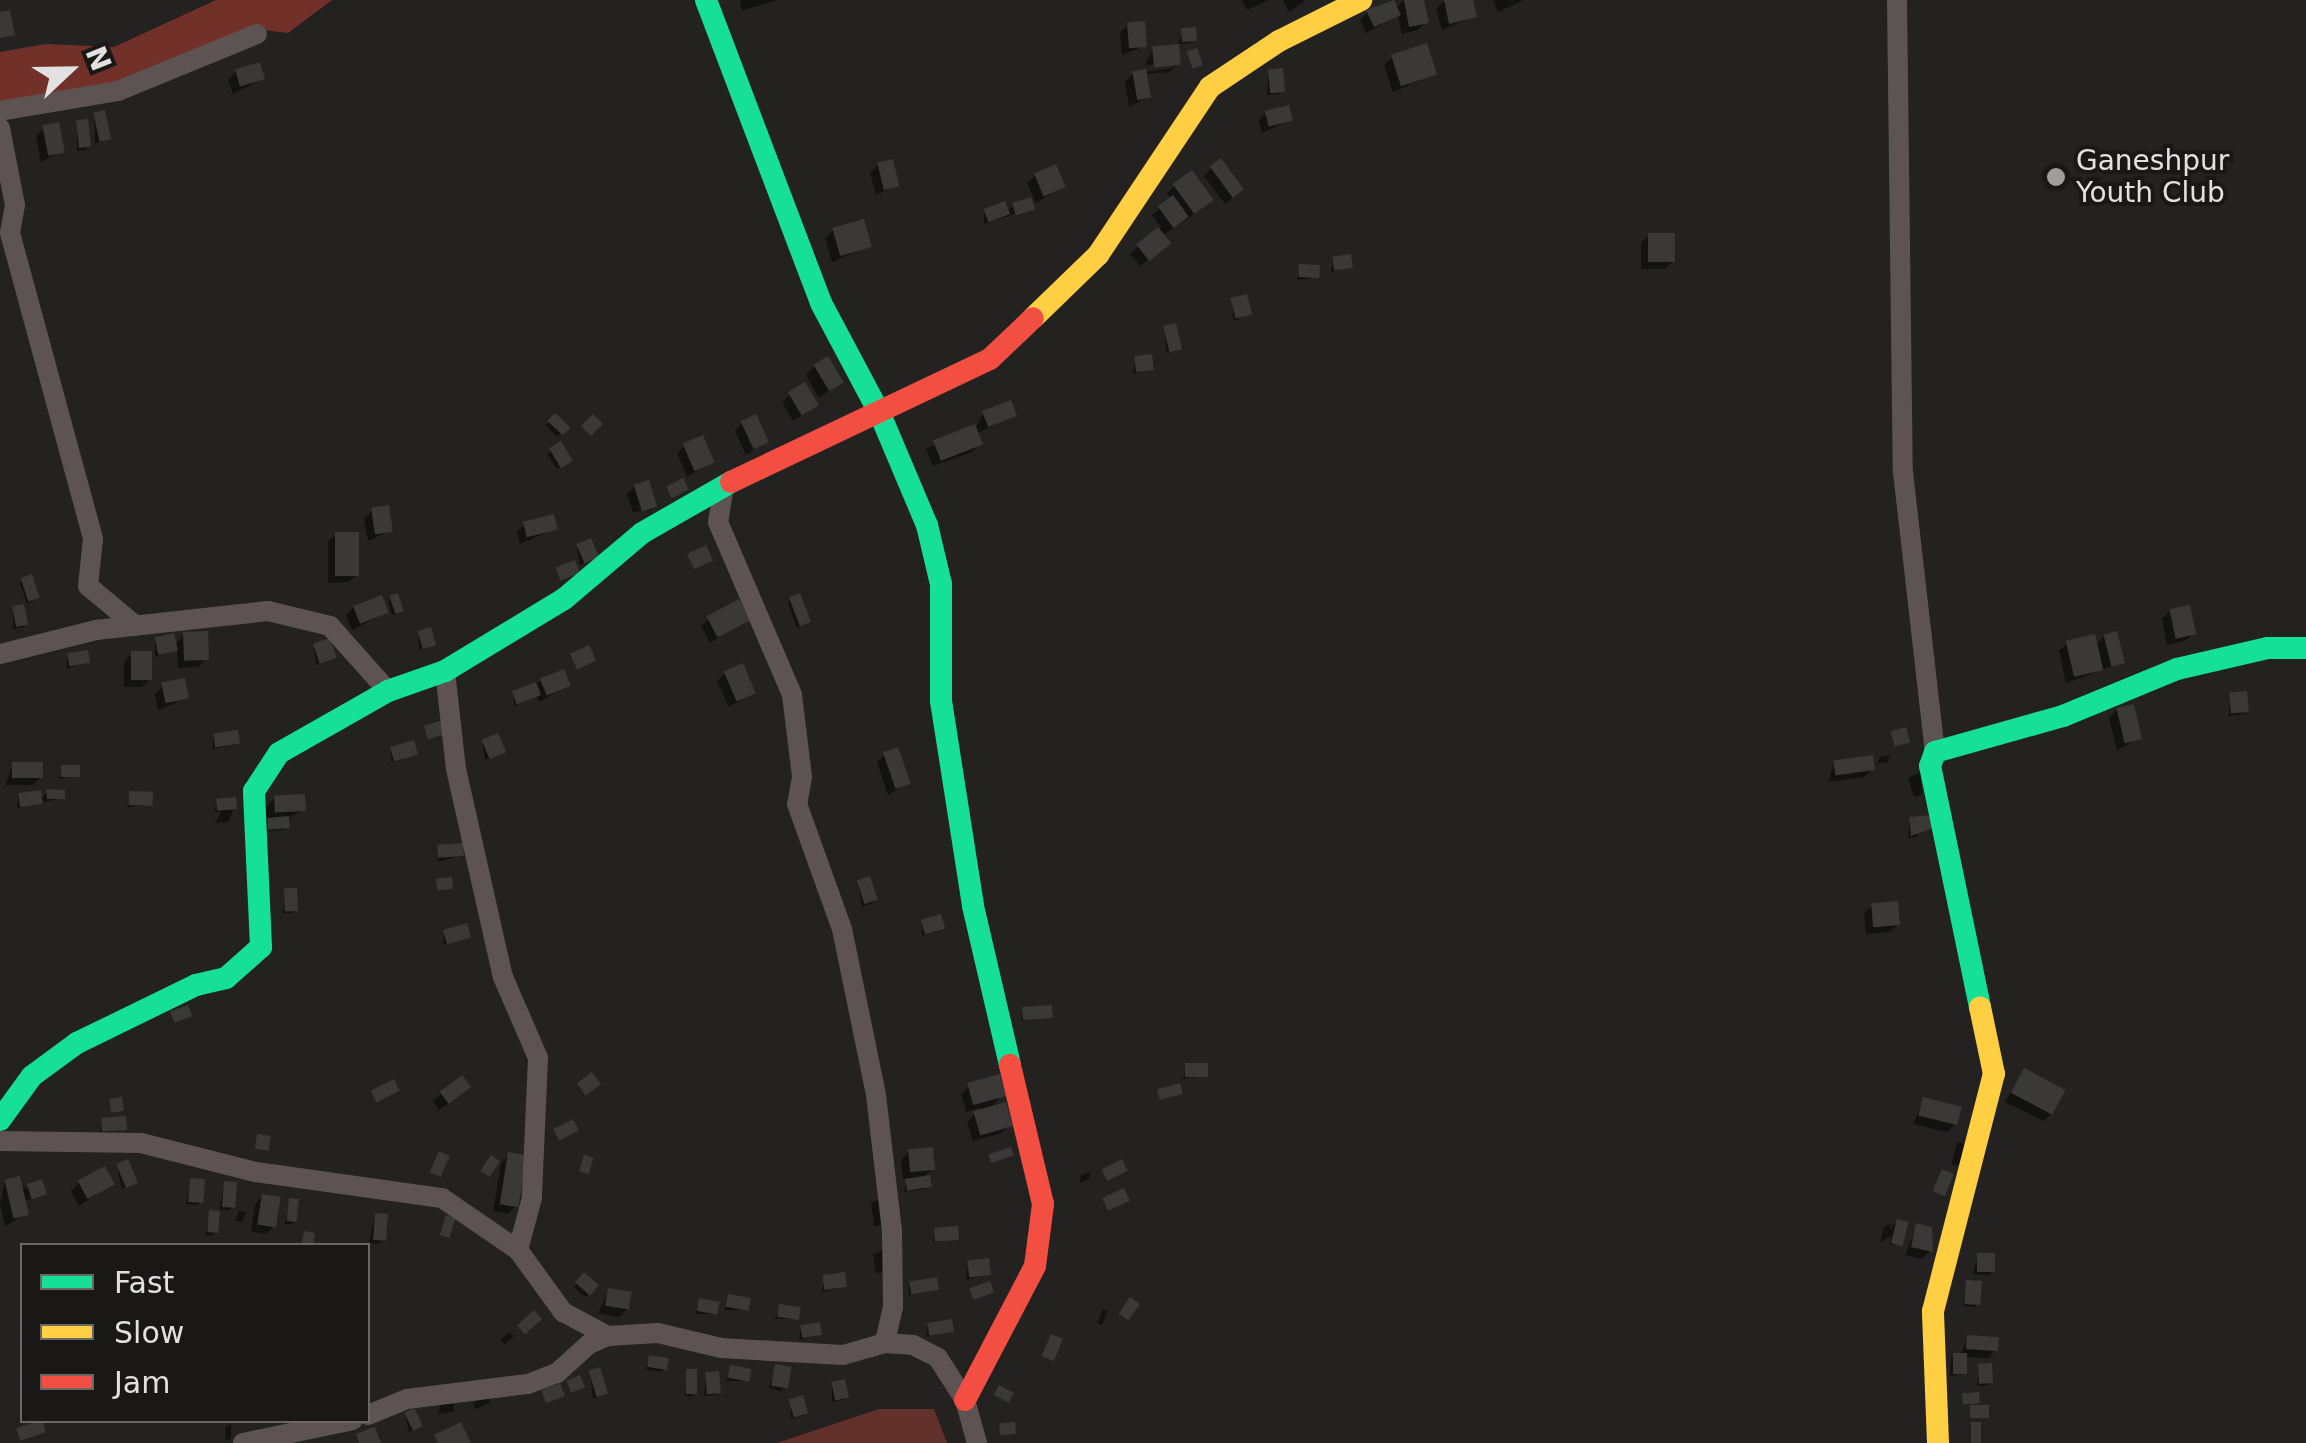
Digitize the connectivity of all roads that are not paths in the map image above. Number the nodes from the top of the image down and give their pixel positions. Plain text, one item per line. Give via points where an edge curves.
1 (706, 0) edge
2 (1361, 0) edge
3 (1897, 0) edge
4 (256, 34) dead end
5 (0, 112) edge
6 (0, 128) edge
7 (880, 414) junction
8 (724, 485) junction
9 (136, 626) junction
10 (2306, 648) edge
11 (0, 654) edge
12 (445, 672) junction
13 (388, 692) junction
14 (1936, 752) junction
15 (0, 1120) edge
16 (0, 1140) edge
17 (518, 1250) junction
18 (608, 1336) junction
19 (884, 1343) junction
20 (966, 1400) junction
21 (370, 1414) edge
22 (339, 1423) edge
23 (243, 1443) edge
24 (977, 1443) edge
25 (1938, 1443) edge

1 - 7 street via 820,303
2 - 7 street via 1278,42 1210,87 1192,104 1098,255 1037,320 990,359
3 - 14 street via 1903,472
4 - 5 street via 118,92
6 - 9 street via 15,205 10,234 93,539 88,586
7 - 8 street
7 - 20 street via 926,525 940,584 941,702 973,906 1044,1204 1035,1266
8 - 12 street via 642,532 564,599
8 - 19 street via 718,522 792,696 802,777 797,804 842,929 876,1095 892,1231 892,1307
9 - 11 street
9 - 13 street via 268,611 330,626
10 - 14 street via 2268,648 2177,668 2063,716
12 - 13 street
12 - 17 street via 456,769 503,977 538,1058 532,1198
13 - 15 street via 300,737 262,773 253,810 261,946 246,964 77,1043 32,1076
14 - 25 street via 1930,766 1994,1074 1933,1312
16 - 17 street via 141,1142 256,1172 442,1198
17 - 18 street via 563,1312
18 - 19 street via 658,1333 722,1348 843,1356
18 - 21 street via 557,1373 528,1384 424,1396
19 - 20 street via 938,1358
20 - 24 street
22 - 23 street

